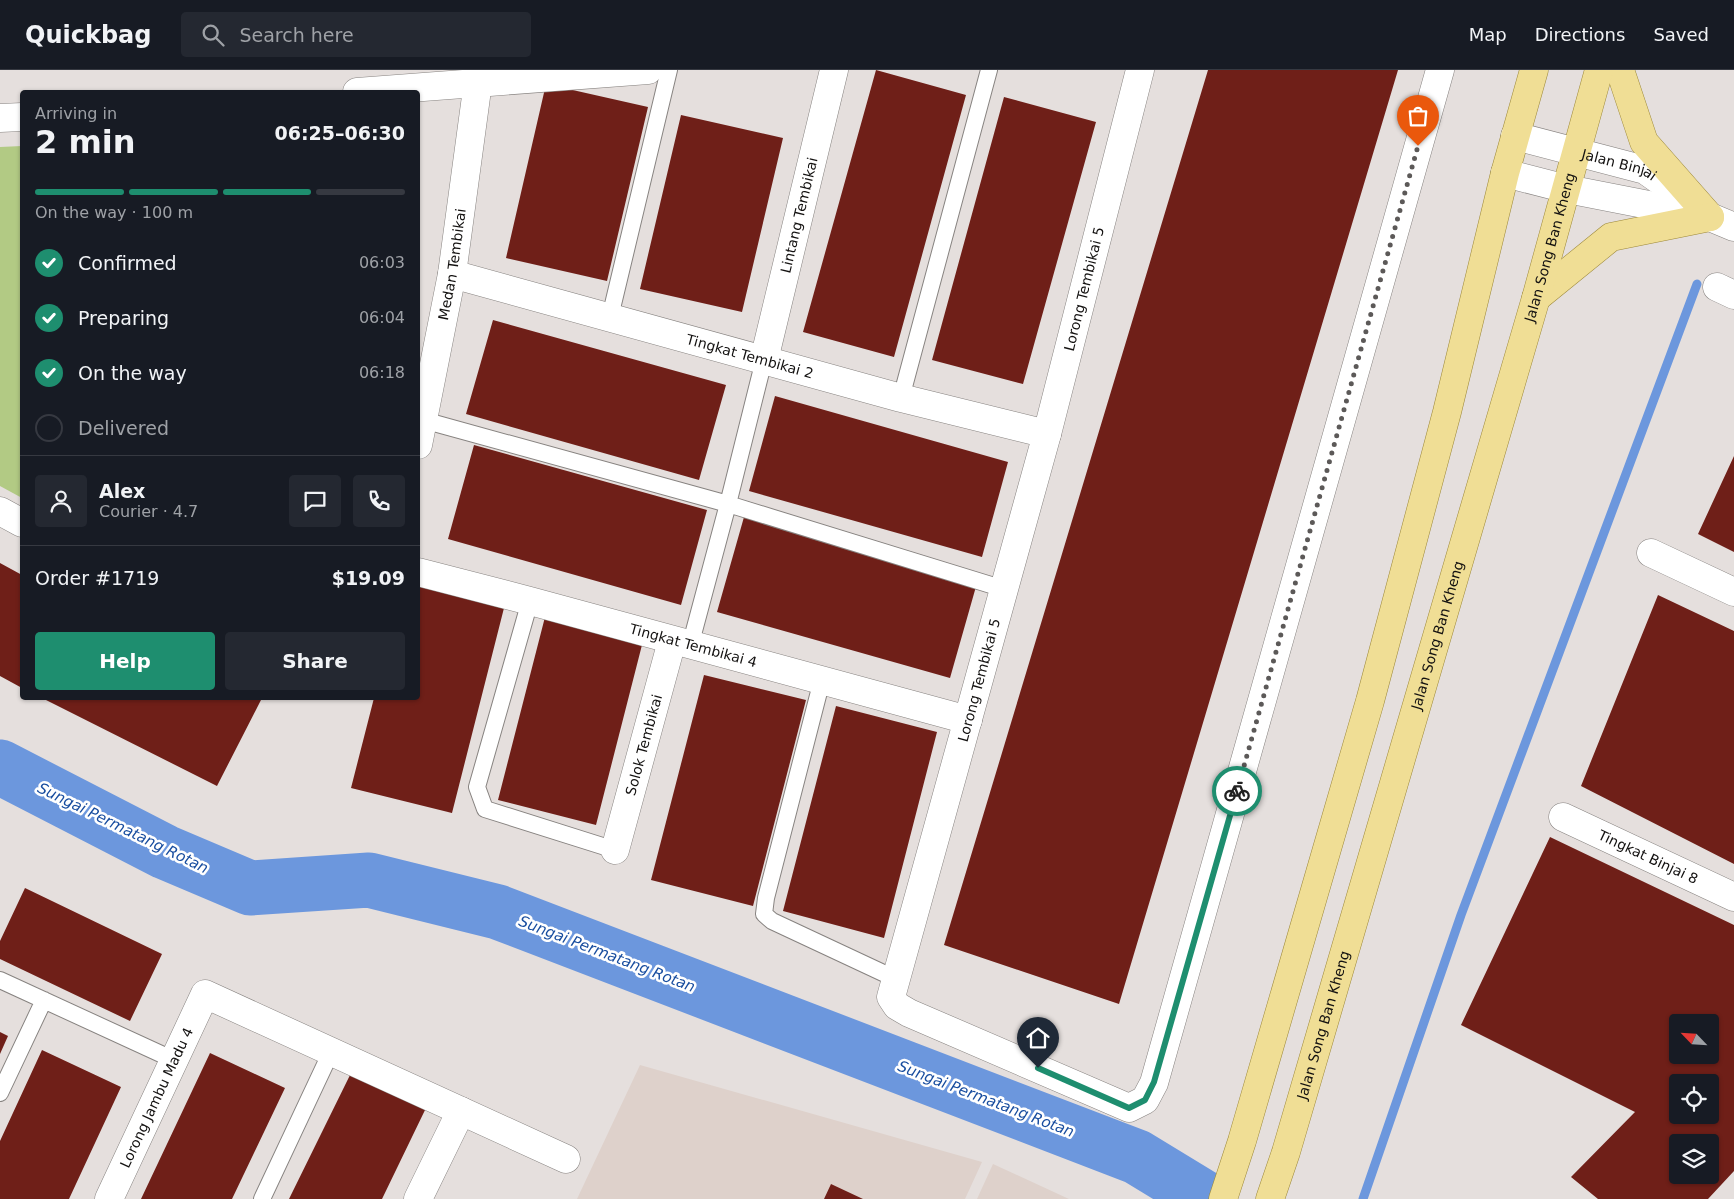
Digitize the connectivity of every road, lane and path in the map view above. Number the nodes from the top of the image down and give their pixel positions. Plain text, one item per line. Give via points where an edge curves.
1 (648, 70) edge
2 (669, 70) edge
3 (834, 70) edge
4 (989, 70) edge
5 (1140, 70) edge
6 (1440, 70) edge
7 (1534, 70) edge
8 (1599, 70) edge
9 (1620, 70) edge
10 (478, 82) junction
11 (381, 90) edge
12 (20, 117) edge
13 (0, 118) edge
14 (1515, 136) junction
15 (1577, 152) junction
16 (1505, 173) junction
17 (1567, 189) junction
18 (1722, 222) edge
19 (452, 274) junction
20 (1536, 298) junction
21 (610, 317) junction
22 (764, 360) junction
23 (901, 398) junction
24 (420, 433) edge
25 (1047, 434) junction
26 (728, 504) junction
27 (0, 511) edge
28 (20, 522) edge
29 (1651, 553) dead end
30 (420, 573) edge
31 (1004, 589) junction
32 (1734, 592) edge
33 (530, 601) junction
34 (681, 643) junction
35 (822, 680) junction
36 (968, 720) junction
37 (1563, 817) dead end
38 (616, 850) joint
39 (1734, 897) edge
40 (896, 979) junction
41 (0, 980) edge
42 (44, 1000) junction
43 (331, 1052) junction
44 (174, 1060) junction
45 (0, 1093) edge
46 (461, 1111) junction
47 (566, 1159) dead end
48 (109, 1199) edge
49 (262, 1199) edge
50 (418, 1199) edge
51 (1222, 1199) edge
52 (1270, 1199) edge

1 - 10 street
2 - 21 lane
3 - 22 street, Lintang Tembikai
4 - 23 lane
5 - 25 street, Lorong Tembikai 5
6 - 40 street, Lorong Tembikai 5 via 1154,1082 1145,1100 1129,1108 909,1013 897,1006 891,997
7 - 14 main road
8 - 15 main road, Jalan Song Ban Kheng
9 - 18 main road via 1644,142
10 - 11 street
10 - 19 street, Medan Tembikai
12 - 13 street
14 - 15 street, Jalan Binjai
14 - 16 main road
15 - 17 main road, Jalan Song Ban Kheng
15 - 18 street, Jalan Binjai via 1645,170
16 - 17 street, Jalan Binjai
16 - 51 main road via 1447,412 1372,691 1242,1141
17 - 18 street, Jalan Binjai
17 - 20 main road, Jalan Song Ban Kheng
18 - 20 main road via 1611,237
19 - 21 street, Tingkat Tembikai 2
19 - 24 street, Medan Tembikai
20 - 52 main road, Jalan Song Ban Kheng
21 - 22 street, Tingkat Tembikai 2
22 - 23 street, Tingkat Tembikai 2
22 - 26 lane
23 - 25 street, Tingkat Tembikai 2
24 - 26 lane
25 - 31 street, Lorong Tembikai 5
26 - 31 lane
26 - 34 lane
27 - 28 street
29 - 32 street
30 - 33 street, Tingkat Tembikai 4
31 - 36 street, Lorong Tembikai 5
33 - 34 street, Tingkat Tembikai 4
33 - 38 lane via 477,787 484,808
34 - 35 street, Tingkat Tembikai 4
34 - 38 street, Solok Tembikai
35 - 36 street, Tingkat Tembikai 4
35 - 40 lane via 764,914
36 - 40 street, Lorong Tembikai 5
37 - 39 street, Tingkat Binjai 8
41 - 42 lane
42 - 44 lane
42 - 45 lane
43 - 44 street, Lorong Jambu Madu 4 via 205,994
43 - 46 street
43 - 49 lane
44 - 48 street, Lorong Jambu Madu 4
46 - 47 street
46 - 50 street

